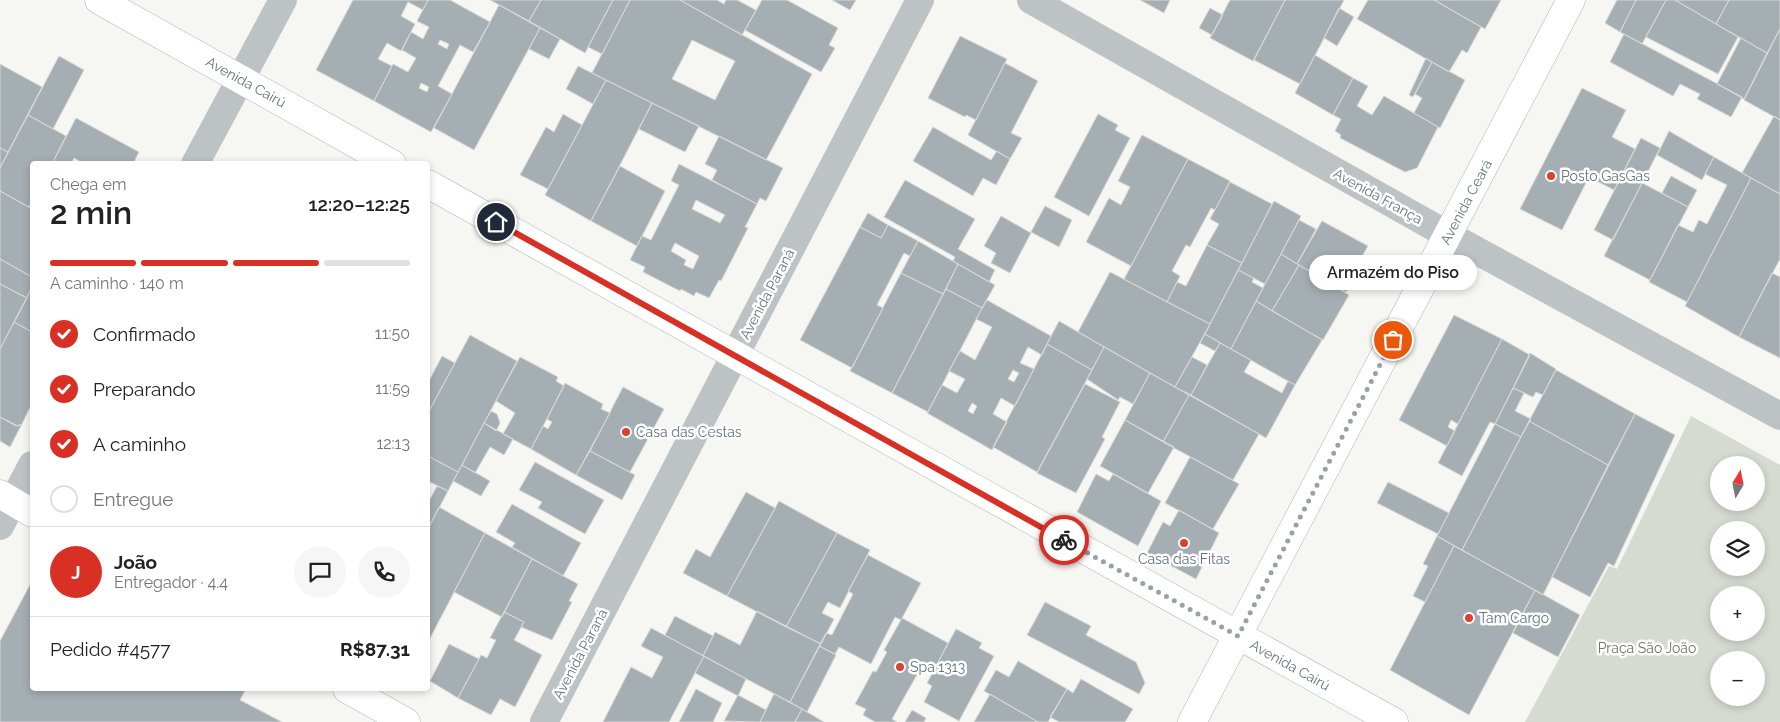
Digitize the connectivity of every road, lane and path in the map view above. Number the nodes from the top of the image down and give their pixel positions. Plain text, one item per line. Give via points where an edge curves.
1 (99, 0) edge
2 (283, 0) edge
3 (920, 0) edge
4 (1031, 0) edge
5 (1571, 0) edge
6 (240, 79) junction
7 (197, 161) edge
8 (387, 161) edge
9 (430, 185) edge
10 (1448, 235) junction
11 (735, 356) junction
12 (1780, 416) edge
13 (30, 470) edge
14 (15, 503) edge
15 (0, 526) edge
16 (1238, 636) junction
17 (351, 691) edge
18 (406, 722) edge
19 (544, 722) edge
20 (1192, 722) edge
21 (1394, 722) edge

1 - 6 main road, Avenida Cairú
2 - 6 street
3 - 11 street, Avenida Paraná
4 - 10 street, Avenida França
5 - 10 main road, Avenida Ceará
6 - 7 street
6 - 8 main road, Avenida Cairú
9 - 11 main road, Avenida Cairú
10 - 12 street, Avenida França
10 - 16 main road, Avenida Ceará
11 - 16 main road, Avenida Cairú
11 - 19 street, Avenida Paraná
13 - 14 street
14 - 15 street
16 - 20 main road, Avenida Ceará
16 - 21 main road, Avenida Cairú
17 - 18 main road

